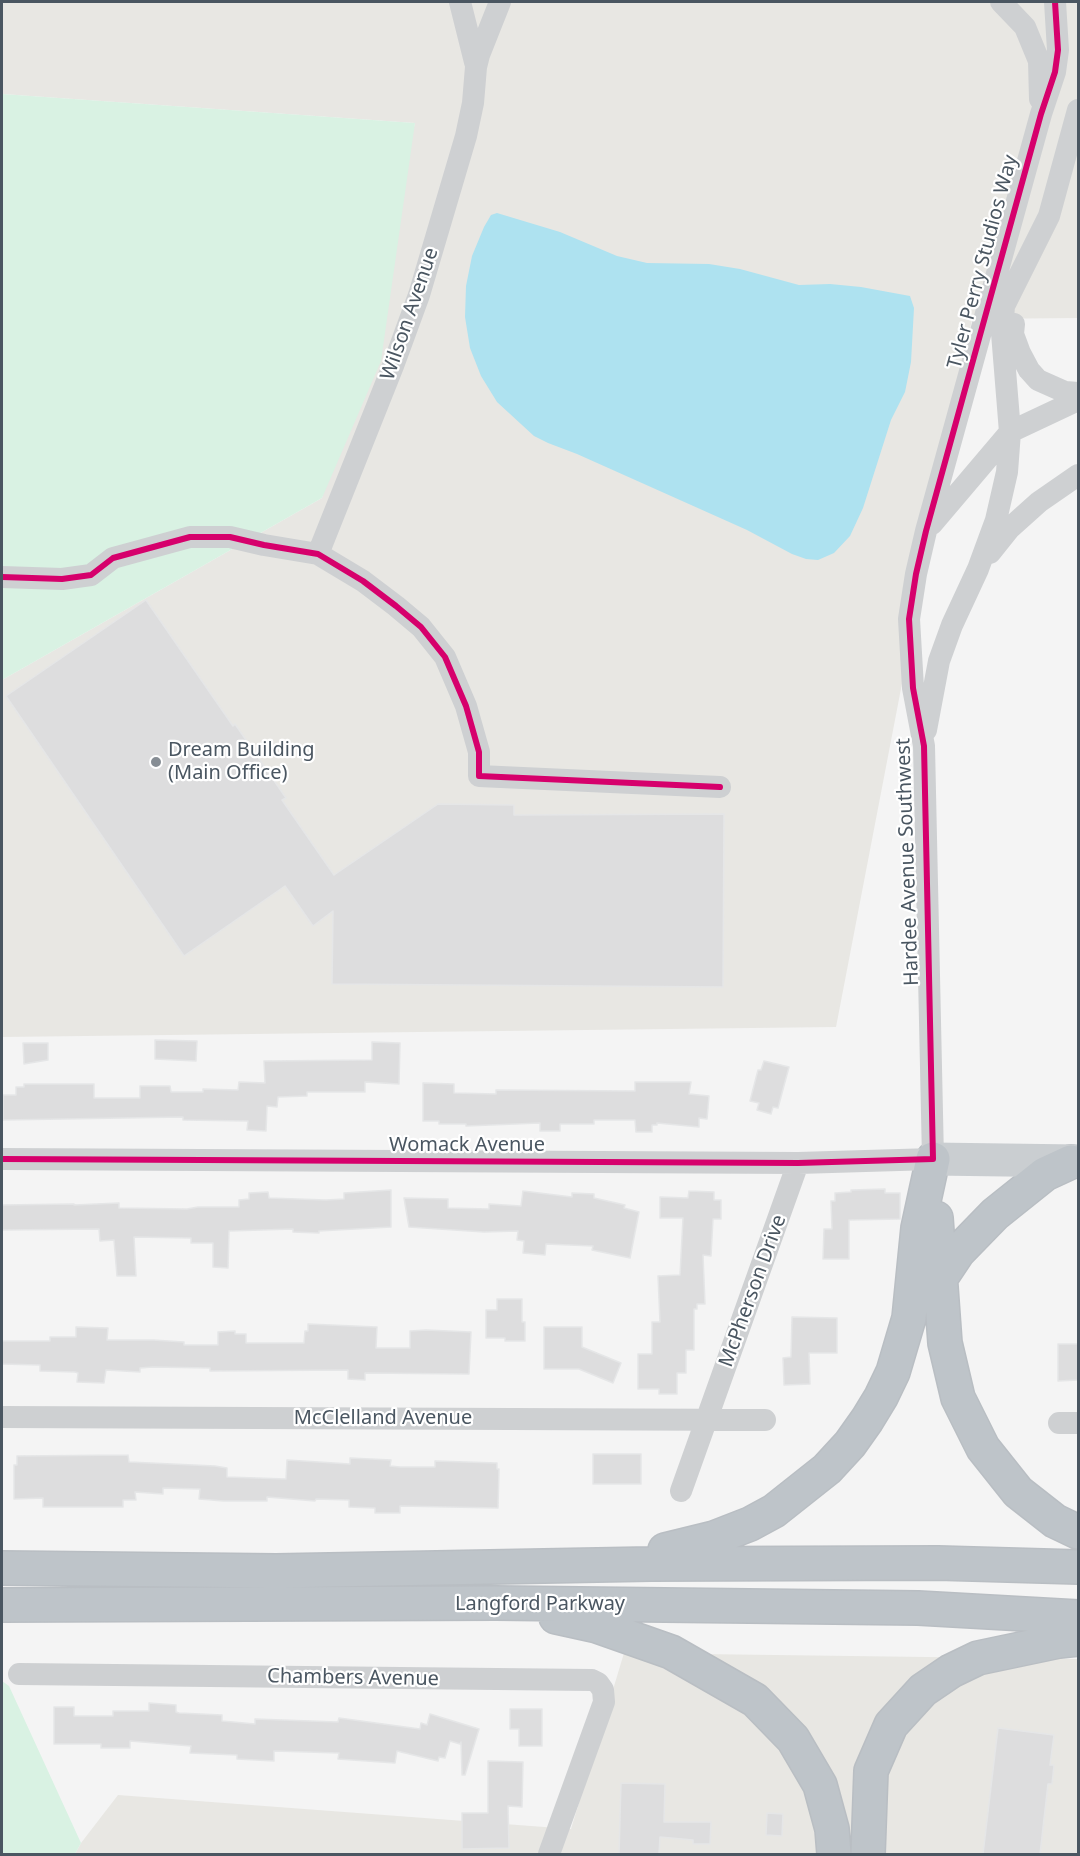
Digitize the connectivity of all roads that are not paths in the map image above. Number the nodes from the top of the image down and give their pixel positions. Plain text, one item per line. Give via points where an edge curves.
1 (460, 2) edge
2 (500, 2) edge
3 (1001, 2) edge
4 (1055, 2) edge
5 (476, 67) junction
6 (1078, 110) edge
7 (1041, 114) junction
8 (1023, 270) junction
9 (1078, 393) edge
10 (1078, 400) edge
11 (1010, 432) junction
12 (1078, 475) edge
13 (926, 531) junction
14 (318, 554) junction
15 (978, 569) junction
16 (2, 577) edge
17 (924, 746) junction
18 (720, 787) dead end
19 (2, 1159) edge
20 (933, 1159) junction
21 (1075, 1162) edge
22 (798, 1163) junction
23 (940, 1279) junction
24 (2, 1417) edge
25 (707, 1419) junction
26 (765, 1420) dead end
27 (681, 1491) dead end
28 (1078, 1532) edge
29 (1078, 1566) edge
30 (2, 1568) edge
31 (507, 1568) junction
32 (496, 1603) junction
33 (2, 1605) edge
34 (1078, 1617) edge
35 (1078, 1639) edge
36 (19, 1674) dead end
37 (871, 1848) edge
38 (549, 1854) edge
39 (834, 1854) edge

1 - 5 street
2 - 5 street
3 - 7 street via 1025,27 1040,61
4 - 7 street, Tyler Perry Studios Way via 1058,50
5 - 14 street, Wilson Avenue via 466,136 429,261 393,366
6 - 8 street, Tyler Perry Studios Way via 1049,216
7 - 13 street, Tyler Perry Studios Way
8 - 9 street via 1013,334 1020,353 1038,380 1065,392
8 - 11 street, Tyler Perry Studios Way via 1004,306 1002,333
10 - 11 street
11 - 13 street
11 - 15 street, Tyler Perry Studios Way via 996,520
12 - 15 street via 1011,528
13 - 17 street, Hardee Avenue Southwest via 909,619 913,688
14 - 16 street via 230,537 190,537 113,558 90,575 62,579
14 - 18 street via 396,606 421,627 445,657 466,706 479,752 479,776
15 - 17 street, Hardee Avenue Southwest via 939,661
17 - 20 street, Hardee Avenue Southwest
19 - 22 street, Womack Avenue
20 - 21 main road, Womack Avenue
20 - 22 street, Womack Avenue
20 - 23 highway
20 - 31 highway via 918,1228 913,1294 902,1345 881,1397 826,1470 774,1511 714,1539 633,1555
21 - 23 highway via 1046,1174 995,1214 958,1252
22 - 25 street, McPherson Drive
23 - 28 highway via 945,1344 958,1398 983,1448 1018,1492 1055,1521
24 - 25 street, McClelland Avenue
25 - 26 street, McClelland Avenue
25 - 27 street, McPherson Drive
29 - 31 highway, Langford Parkway via 651,1564
30 - 31 highway, Langford Parkway
32 - 33 highway, Langford Parkway
32 - 34 highway, Langford Parkway via 918,1608
32 - 39 highway via 597,1626 671,1652 755,1700 793,1739 820,1785 832,1829
35 - 37 highway via 978,1658 923,1690 891,1725 871,1771
36 - 38 street, Chambers Avenue via 592,1680 603,1690 604,1702

